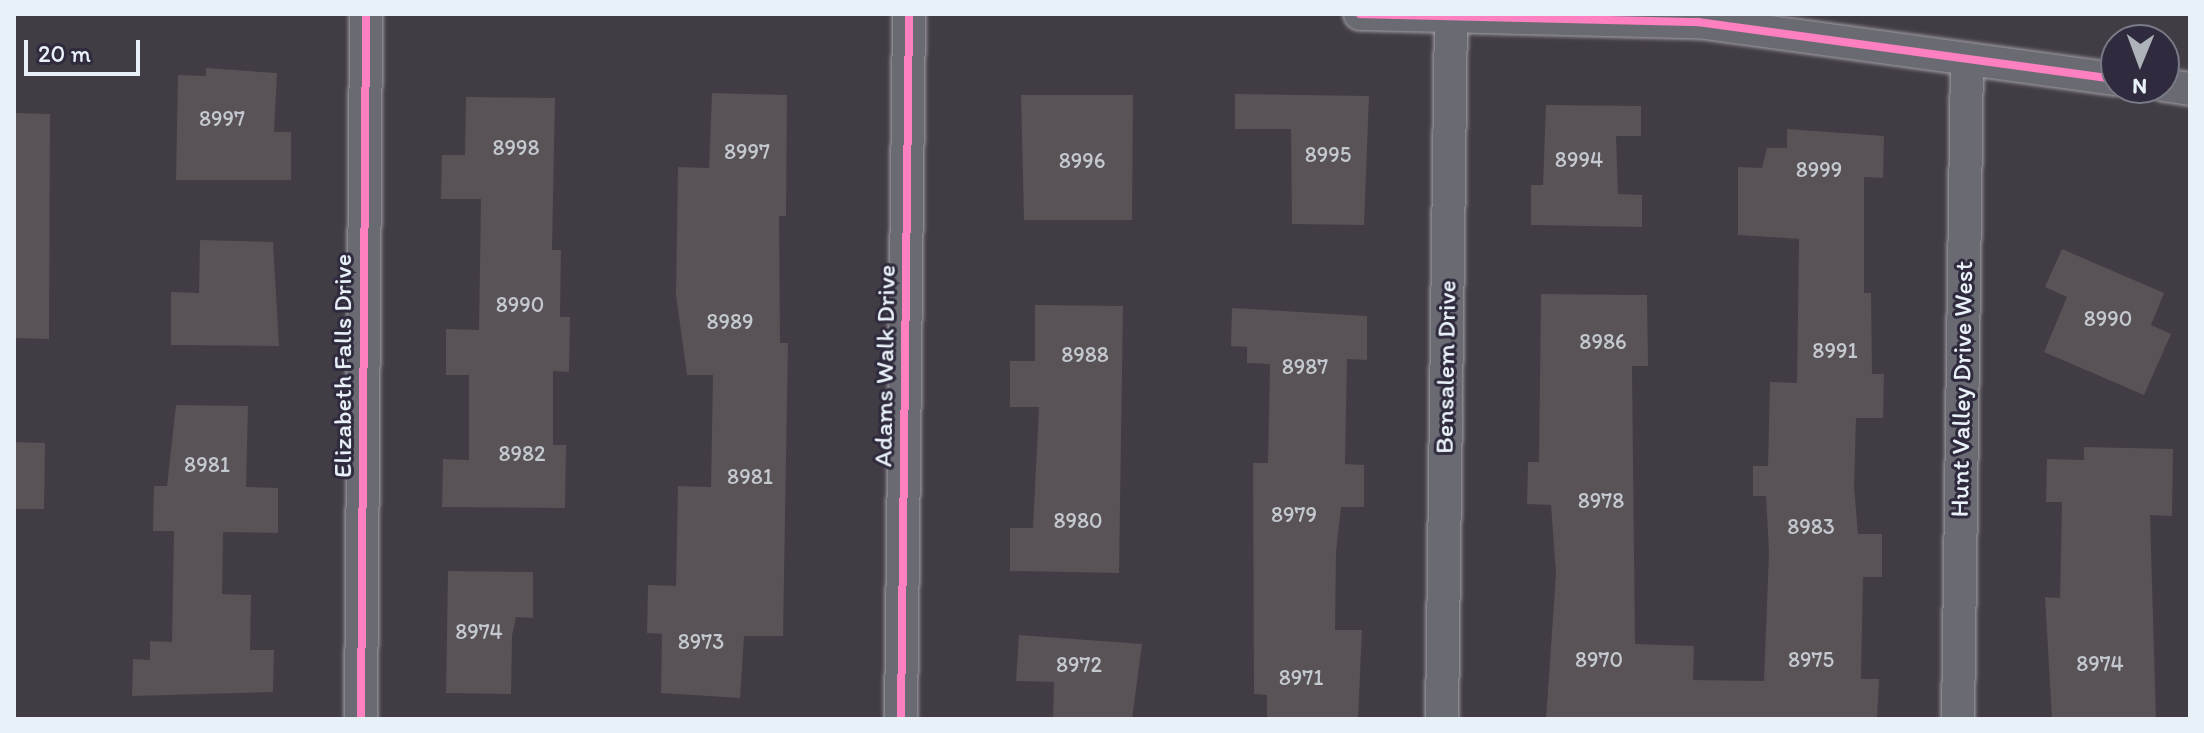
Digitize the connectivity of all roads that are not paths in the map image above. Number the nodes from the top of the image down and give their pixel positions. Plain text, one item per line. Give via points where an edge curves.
1 (366, 14) edge
2 (909, 14) edge
3 (1360, 14) edge
4 (1451, 15) edge
5 (1967, 59) junction
6 (2100, 77) edge
7 (361, 719) edge
8 (901, 719) edge
9 (1442, 719) edge
10 (1958, 719) edge

1 - 7 street, Elizabeth Falls Drive
2 - 8 street, Adams Walk Drive
3 - 4 street
4 - 5 street via 1698,22
4 - 9 street, Bensalem Drive
5 - 6 street
5 - 10 street, Hunt Valley Drive West

